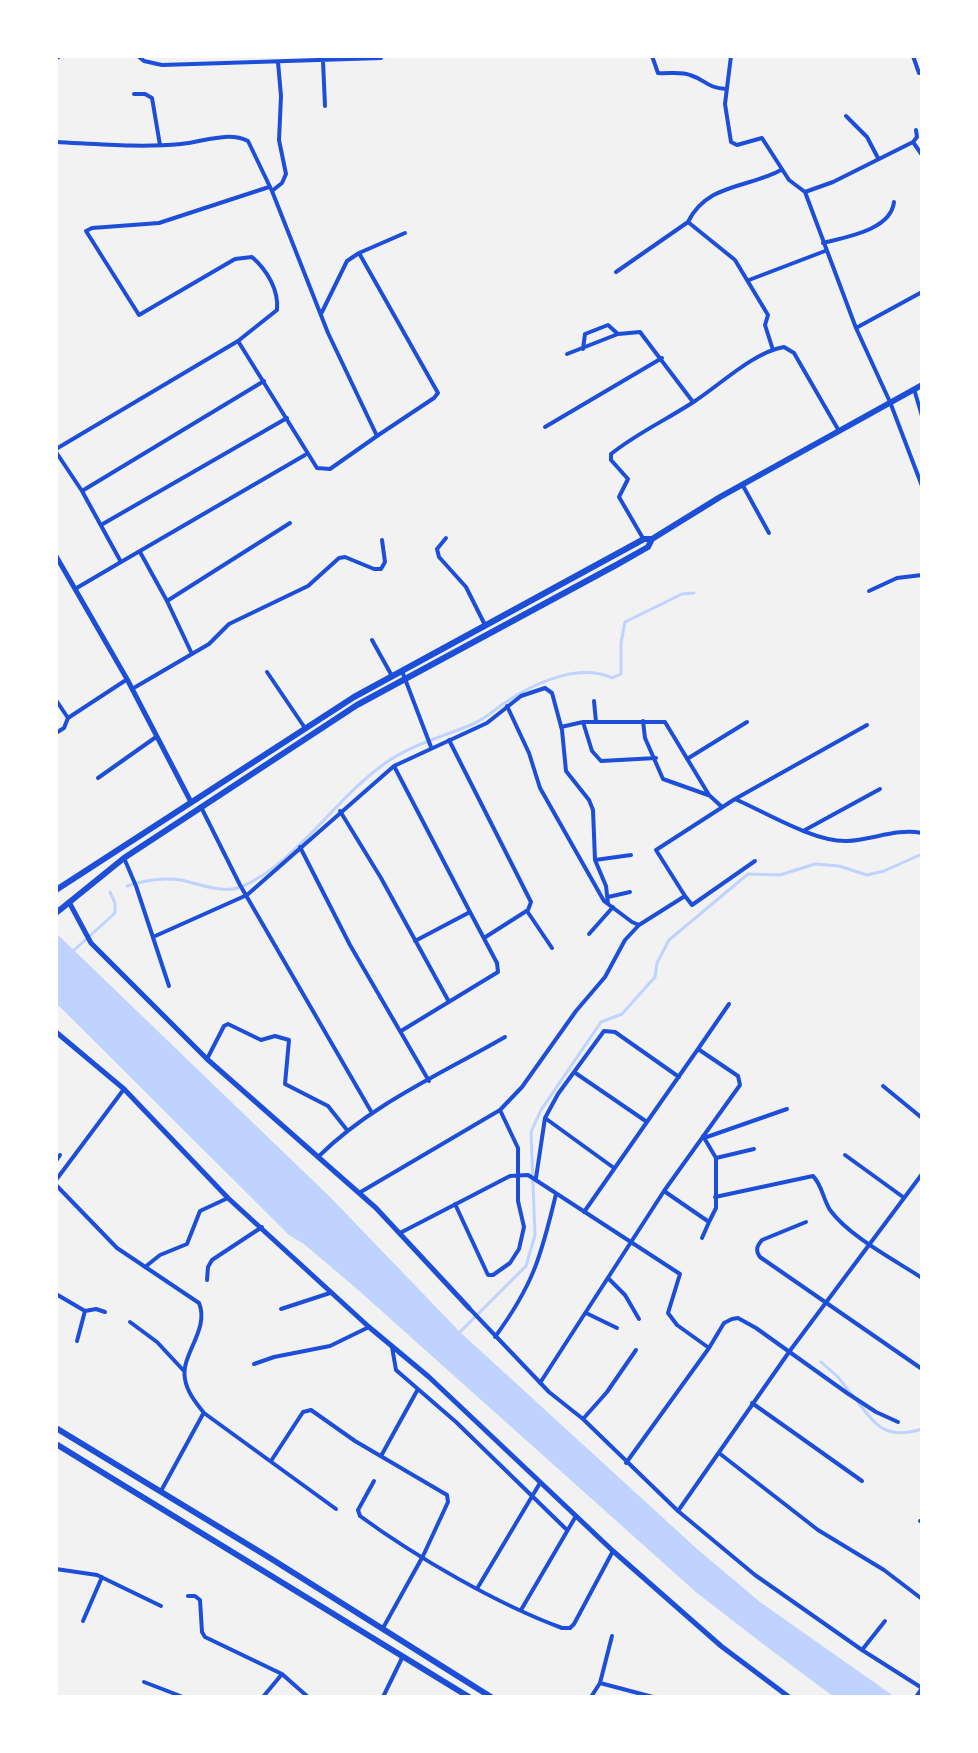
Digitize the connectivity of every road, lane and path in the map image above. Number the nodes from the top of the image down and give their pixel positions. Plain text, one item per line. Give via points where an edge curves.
1 (138, 56) edge
2 (652, 56) edge
3 (731, 56) edge
4 (913, 56) edge
5 (381, 58) edge
6 (323, 61) junction
7 (278, 62) junction
8 (919, 73) dead end
9 (726, 89) junction
10 (134, 94) dead end
11 (325, 106) dead end
12 (846, 116) dead end
13 (916, 130) dead end
14 (56, 142) edge
15 (913, 142) junction
16 (160, 145) junction
17 (922, 155) edge
18 (878, 158) junction
19 (781, 170) junction
20 (271, 189) junction
21 (805, 192) junction
22 (894, 202) dead end
23 (688, 222) junction
24 (405, 233) dead end
25 (823, 243) junction
26 (825, 251) junction
27 (359, 253) junction
28 (616, 272) dead end
29 (749, 280) junction
30 (922, 292) edge
31 (321, 314) junction
32 (856, 328) junction
33 (618, 334) junction
34 (238, 341) junction
35 (583, 349) junction
36 (773, 350) junction
37 (567, 354) dead end
38 (662, 358) junction
39 (264, 381) junction
40 (922, 385) edge
41 (914, 389) junction
42 (693, 402) junction
43 (890, 402) junction
44 (922, 416) edge
45 (287, 418) junction
46 (545, 427) dead end
47 (839, 431) junction
48 (377, 436) junction
49 (56, 451) edge
50 (306, 454) junction
51 (742, 484) junction
52 (922, 486) edge
53 (82, 491) junction
54 (290, 523) dead end
55 (101, 525) junction
56 (769, 533) dead end
57 (446, 538) dead end
58 (648, 539) junction
59 (382, 540) dead end
60 (140, 552) junction
61 (56, 556) edge
62 (121, 562) junction
63 (922, 575) edge
64 (565, 581) junction
65 (75, 589) junction
66 (570, 590) junction
67 (869, 591) dead end
68 (167, 601) junction
69 (485, 625) junction
70 (372, 640) dead end
71 (192, 654) junction
72 (402, 671) junction
73 (267, 672) dead end
74 (392, 676) junction
75 (405, 678) junction
76 (127, 679) junction
77 (132, 689) junction
78 (56, 700) edge
79 (594, 701) dead end
80 (507, 706) junction
81 (68, 718) junction
82 (643, 721) junction
83 (583, 722) junction
84 (596, 722) junction
85 (747, 722) dead end
86 (867, 725) dead end
87 (561, 727) junction
88 (305, 728) junction
89 (56, 733) edge
90 (156, 737) junction
91 (449, 740) junction
92 (431, 746) junction
93 (259, 758) junction
94 (656, 758) junction
95 (687, 759) junction
96 (264, 766) junction
97 (394, 766) junction
98 (98, 778) dead end
99 (880, 789) dead end
100 (709, 795) junction
101 (735, 799) junction
102 (191, 802) junction
103 (201, 807) junction
104 (722, 807) junction
105 (340, 811) junction
106 (805, 830) junction
107 (922, 833) edge
108 (300, 847) junction
109 (118, 849) junction
110 (631, 855) dead end
111 (124, 858) junction
112 (595, 860) junction
113 (755, 861) dead end
114 (56, 890) edge
115 (630, 892) dead end
116 (246, 894) junction
117 (685, 896) junction
118 (69, 902) junction
119 (610, 903) junction
120 (59, 910) edge
121 (527, 911) junction
122 (470, 912) junction
123 (639, 925) junction
124 (589, 934) dead end
125 (153, 937) junction
126 (484, 938) junction
127 (415, 941) junction
128 (552, 948) dead end
129 (169, 986) dead end
130 (448, 1000) junction
131 (729, 1004) dead end
132 (401, 1031) junction
133 (56, 1032) edge
134 (505, 1037) dead end
135 (698, 1049) junction
136 (207, 1059) junction
137 (574, 1072) junction
138 (679, 1077) junction
139 (429, 1081) junction
140 (883, 1086) dead end
141 (124, 1089) junction
142 (787, 1109) dead end
143 (500, 1110) junction
144 (372, 1113) junction
145 (545, 1118) junction
146 (922, 1118) edge
147 (647, 1122) junction
148 (347, 1130) junction
149 (703, 1137) junction
150 (754, 1149) dead end
151 (60, 1155) dead end
152 (845, 1155) dead end
153 (318, 1157) junction
154 (716, 1158) junction
155 (56, 1161) edge
156 (614, 1168) junction
157 (516, 1174) junction
158 (922, 1174) edge
159 (532, 1177) junction
160 (56, 1179) edge
161 (664, 1191) junction
162 (359, 1193) junction
163 (556, 1193) junction
164 (715, 1197) junction
165 (903, 1197) junction
166 (228, 1198) junction
167 (455, 1204) junction
168 (584, 1212) junction
169 (709, 1222) junction
170 (806, 1222) dead end
171 (262, 1227) junction
172 (400, 1233) junction
173 (702, 1238) dead end
174 (631, 1242) junction
175 (870, 1244) junction
176 (145, 1267) junction
177 (922, 1278) edge
178 (609, 1279) junction
179 (207, 1280) dead end
180 (332, 1292) junction
181 (56, 1294) edge
182 (825, 1304) junction
183 (469, 1308) joint
184 (281, 1309) dead end
185 (85, 1311) junction
186 (105, 1312) dead end
187 (586, 1313) junction
188 (639, 1319) dead end
189 (130, 1322) dead end
190 (369, 1327) junction
191 (617, 1328) dead end
192 (493, 1336) junction
193 (77, 1341) dead end
194 (392, 1346) junction
195 (709, 1348) junction
196 (636, 1350) dead end
197 (789, 1352) junction
198 (254, 1364) dead end
199 (922, 1369) edge
200 (184, 1372) junction
201 (540, 1383) junction
202 (418, 1389) junction
203 (752, 1403) junction
204 (204, 1413) junction
205 (583, 1419) junction
206 (898, 1422) dead end
207 (56, 1428) edge
208 (56, 1444) edge
209 (719, 1453) junction
210 (381, 1456) junction
211 (271, 1461) junction
212 (626, 1463) junction
213 (130, 1473) junction
214 (374, 1481) dead end
215 (541, 1481) junction
216 (862, 1481) dead end
217 (123, 1485) junction
218 (160, 1493) junction
219 (532, 1496) junction
220 (336, 1509) dead end
221 (678, 1511) junction
222 (576, 1514) junction
223 (567, 1530) junction
224 (613, 1551) junction
225 (423, 1556) junction
226 (287, 1568) junction
227 (56, 1569) edge
228 (102, 1577) junction
229 (279, 1581) junction
230 (478, 1587) junction
231 (188, 1596) dead end
232 (922, 1599) edge
233 (161, 1606) dead end
234 (521, 1610) junction
235 (83, 1621) dead end
236 (885, 1621) dead end
237 (383, 1628) junction
238 (612, 1636) dead end
239 (862, 1650) junction
240 (402, 1658) junction
241 (282, 1674) junction
242 (144, 1682) dead end
243 (600, 1683) junction
244 (922, 1688) edge
245 (306, 1696) edge
246 (183, 1697) edge
247 (263, 1697) edge
248 (383, 1697) edge
249 (469, 1697) edge
250 (491, 1697) edge
251 (591, 1697) edge
252 (653, 1697) edge
253 (789, 1697) edge
254 (916, 1697) edge

1 - 7 street via 162,65
2 - 9 street via 658,73 683,72
3 - 9 street
4 - 8 street
5 - 6 street
6 - 7 street
6 - 11 street
7 - 20 street via 279,140 286,174
9 - 19 street via 731,142 762,138
10 - 16 street via 152,98
12 - 18 street
13 - 15 street
14 - 16 street
15 - 17 street
15 - 18 street
16 - 20 street via 243,139 250,143
18 - 21 street
19 - 21 street
19 - 23 street via 711,196
20 - 31 street
20 - 34 street via 159,223 86,231 139,315 235,259 252,257 276,291 277,310
21 - 25 street
22 - 25 street via 885,221
23 - 28 street
23 - 29 street via 735,260
24 - 27 street
25 - 26 street
26 - 29 street
26 - 32 street
27 - 31 street via 342,269
27 - 48 street via 438,393
29 - 36 street via 768,315 765,325
30 - 32 street
31 - 48 street
32 - 43 street
33 - 35 street
33 - 35 street via 608,325 591,330
33 - 38 street via 640,332
34 - 39 street
34 - 49 street
35 - 37 street
36 - 42 street
36 - 47 street via 784,347 794,353
38 - 42 street
38 - 46 street
39 - 45 street
39 - 53 street
40 - 41 main road
41 - 43 main road
41 - 44 street
42 - 58 street via 611,456 628,477 619,497
43 - 47 main road
43 - 52 street
45 - 50 street
45 - 55 street
47 - 51 main road
48 - 50 street via 326,470 314,466
49 - 53 street
50 - 60 street
51 - 56 street
51 - 58 main road
53 - 55 street
54 - 68 street
55 - 62 street
57 - 69 street via 437,549 439,557 466,587
58 - 64 main road
58 - 66 main road via 648,547
59 - 71 street via 381,569 339,558 308,586 229,624
60 - 62 street
60 - 68 street
61 - 65 street
62 - 65 street
63 - 67 street via 897,578
64 - 66 main road
64 - 69 main road
65 - 76 street
66 - 75 main road
68 - 71 street
69 - 72 main road
70 - 74 street
71 - 77 street
72 - 74 main road
72 - 75 street
73 - 88 street
74 - 88 main road
75 - 92 street
75 - 96 main road
76 - 77 street
76 - 81 street
77 - 90 street
78 - 81 street
79 - 84 street
80 - 87 street via 548,689
80 - 91 street via 487,723
80 - 119 street via 543,794
81 - 89 street
82 - 84 street
82 - 94 street
82 - 95 street via 667,723
83 - 84 street
83 - 87 street
83 - 94 street via 601,761
85 - 95 street
86 - 101 street
87 - 112 street via 566,771 593,810
88 - 93 main road
90 - 98 street
90 - 102 street
91 - 92 street
91 - 121 street via 529,897
92 - 97 street
93 - 96 main road
93 - 102 main road
94 - 100 street via 665,780
95 - 100 street
96 - 103 main road
97 - 105 street
97 - 122 street
99 - 106 street
100 - 104 street
101 - 104 street
101 - 106 street
102 - 109 main road
103 - 111 main road
103 - 116 street
104 - 117 street via 656,850
105 - 108 street
105 - 127 street
106 - 107 street via 839,841
108 - 116 street
108 - 132 street
109 - 111 main road
109 - 114 main road
110 - 112 street
111 - 118 main road
111 - 125 street
112 - 119 street
113 - 117 street via 692,905
115 - 119 street
116 - 125 street
116 - 144 street
117 - 123 street
118 - 120 main road
118 - 136 street via 91,943
119 - 123 street
119 - 124 street
121 - 126 street
121 - 128 street
122 - 126 street
122 - 127 street
123 - 143 street via 605,977
125 - 129 street
126 - 130 street via 498,972
127 - 130 street
130 - 132 street
131 - 135 street
132 - 139 street
133 - 141 street
134 - 139 street
135 - 138 street
135 - 149 street via 740,1082
136 - 148 street via 227,1024 261,1040 289,1040 285,1084 328,1106
136 - 153 street
137 - 138 street via 607,1030
137 - 145 street
137 - 147 street
138 - 147 street
139 - 144 street
140 - 146 street
141 - 160 street
141 - 166 street
142 - 149 street
143 - 157 street via 517,1145
143 - 162 street
144 - 148 street
145 - 156 street
145 - 159 street
147 - 156 street
148 - 153 street
149 - 154 street
149 - 161 street
150 - 154 street
151 - 155 street
152 - 165 street
153 - 162 street
154 - 164 street
156 - 168 street
157 - 159 street
157 - 167 street
157 - 167 street via 524,1227 519,1249 493,1275 480,1261
158 - 165 street
159 - 163 street
160 - 176 street via 105,1237
161 - 169 street
161 - 174 street
162 - 172 street
163 - 168 street
163 - 192 street via 535,1273
164 - 169 street
164 - 175 street via 813,1176 833,1213
165 - 175 street
166 - 171 street
166 - 176 street via 200,1211 187,1244
167 - 172 street
168 - 174 street
169 - 173 street
170 - 182 street via 762,1240 756,1252
171 - 179 street via 212,1260
171 - 180 street
172 - 183 street
174 - 178 street
174 - 195 street via 680,1274 668,1307 671,1320
175 - 177 street
175 - 182 street
176 - 200 street via 201,1308
178 - 187 street
178 - 188 street
180 - 184 street
180 - 190 street
181 - 185 street
182 - 197 street
182 - 199 street
183 - 192 street
185 - 186 street
185 - 193 street
187 - 191 street
187 - 201 street
189 - 200 street
190 - 194 street
190 - 198 street via 330,1346
192 - 201 street
194 - 202 street via 396,1370
194 - 215 street
195 - 197 street via 724,1323 738,1318
195 - 212 street
196 - 205 street
197 - 203 street
197 - 206 street
200 - 204 street via 190,1394
201 - 205 street
202 - 210 street
202 - 219 street
203 - 209 street
203 - 216 street
204 - 211 street
204 - 218 street
205 - 212 street
207 - 213 main road
208 - 217 main road
209 - 221 street
209 - 232 street via 818,1530
210 - 211 street via 308,1409
210 - 225 street via 448,1498
211 - 220 street
212 - 221 street
213 - 217 main road
213 - 218 main road
214 - 225 street via 359,1515
215 - 219 street
215 - 222 street
217 - 229 main road
218 - 226 main road
219 - 223 street
219 - 230 street
221 - 239 street via 755,1575
222 - 223 street
222 - 224 street
223 - 234 street
224 - 234 street via 570,1628
224 - 253 street via 721,1646
225 - 230 street
225 - 237 street
226 - 229 main road
226 - 237 main road
227 - 228 street
228 - 233 street
228 - 235 street
229 - 240 main road
230 - 234 street
231 - 241 street via 200,1600 205,1637
236 - 239 street
237 - 250 main road
238 - 243 street
239 - 244 street
240 - 248 street
240 - 249 main road
241 - 245 street
241 - 247 street
242 - 246 street
243 - 251 street
243 - 252 street
244 - 254 street

